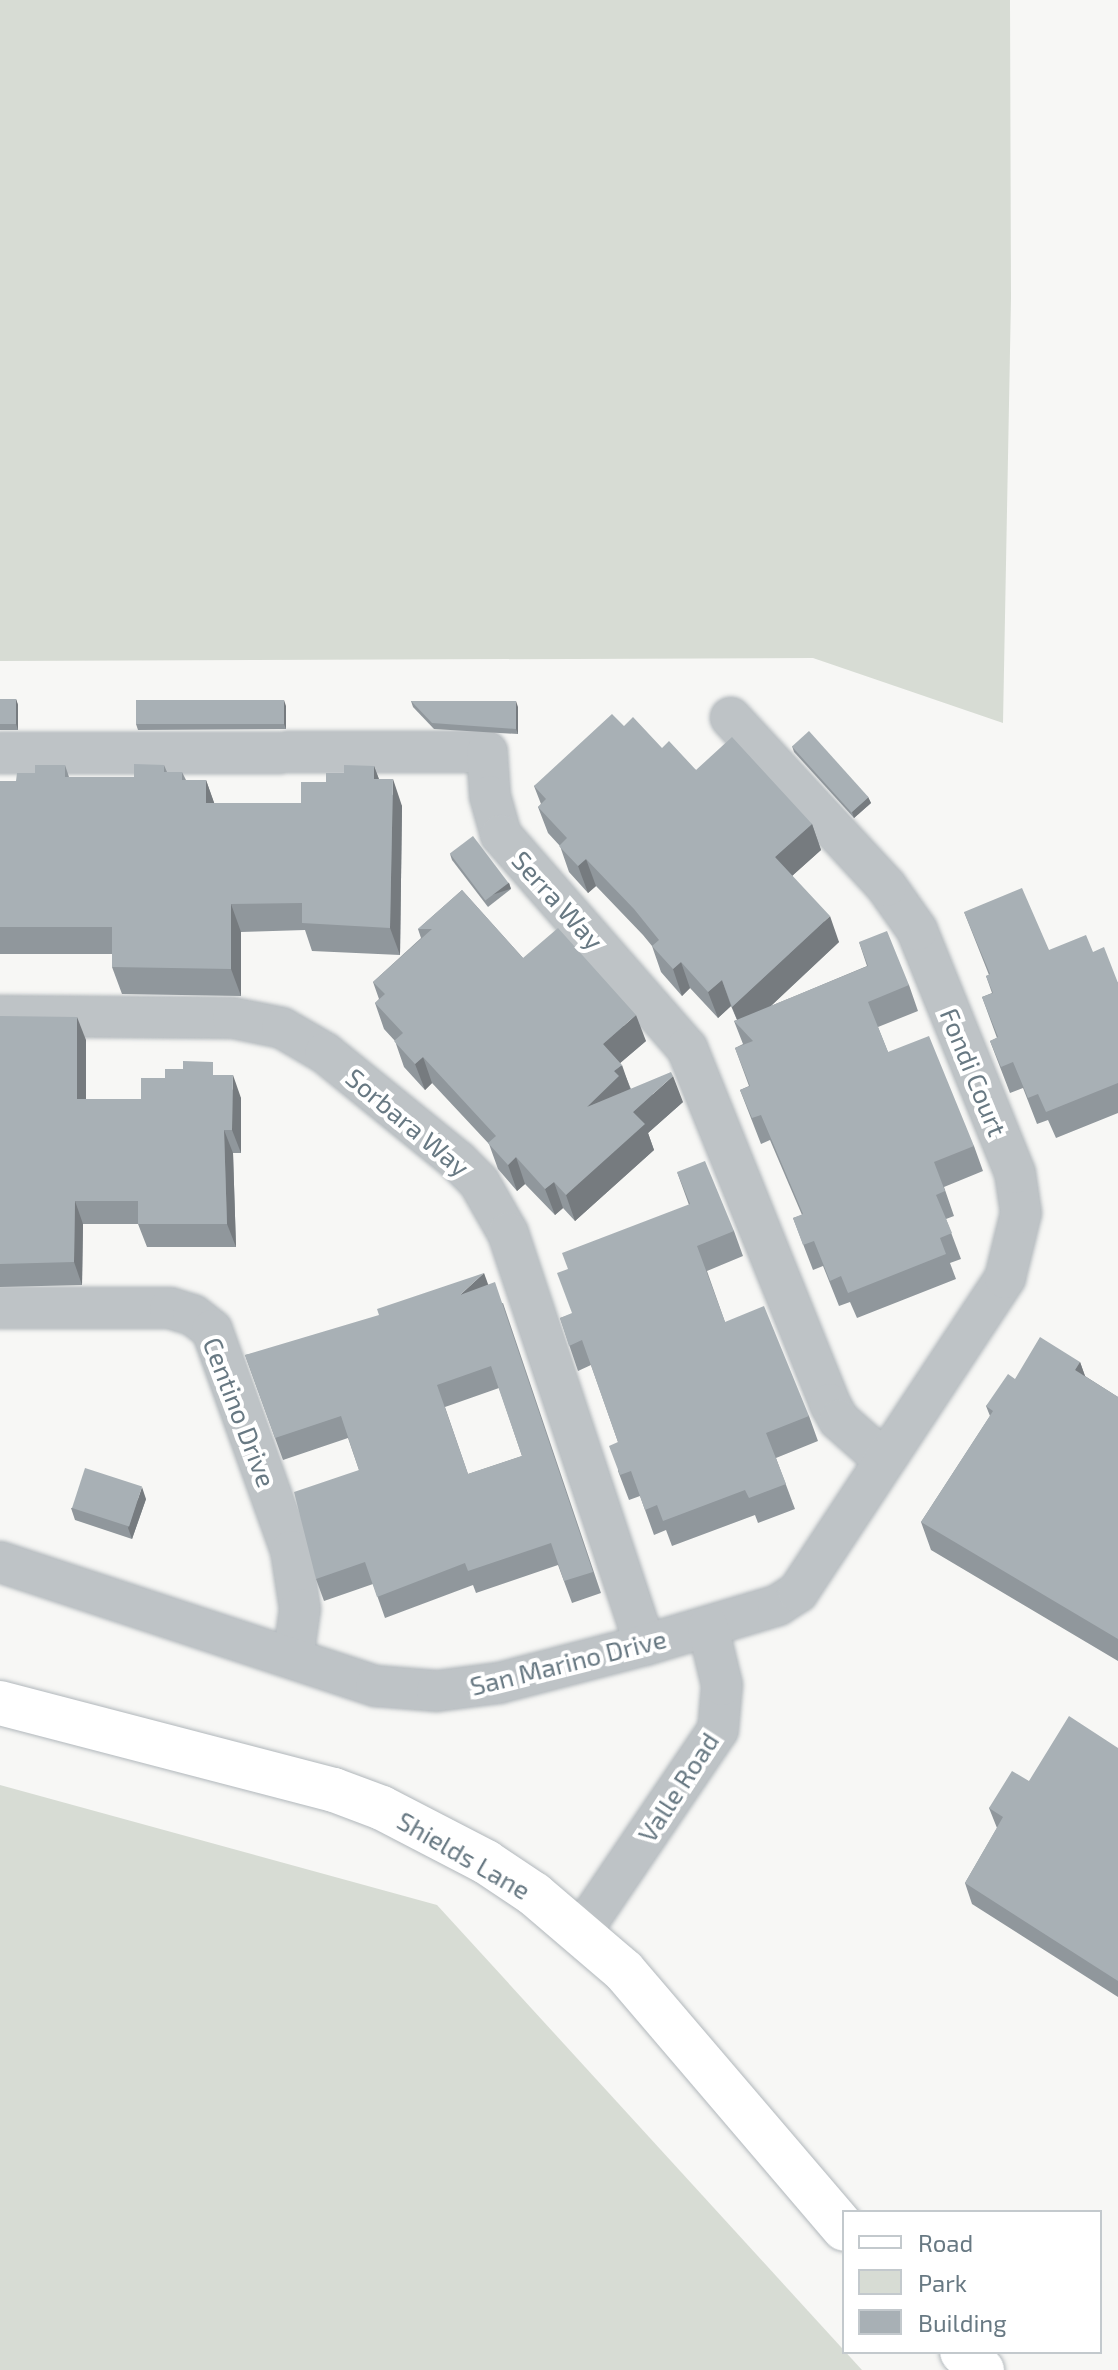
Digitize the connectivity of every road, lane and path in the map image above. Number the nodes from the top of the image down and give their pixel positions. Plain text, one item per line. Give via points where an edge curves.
1 (731, 718) dead end
2 (0, 753) edge
3 (0, 1016) edge
4 (0, 1308) edge
5 (884, 1460) junction
6 (0, 1562) edge
7 (708, 1627) junction
8 (645, 1645) junction
9 (293, 1658) junction
10 (0, 1703) edge
11 (581, 1932) junction
12 (842, 2227) edge
13 (964, 2354) edge
14 (982, 2370) edge

1 - 5 street, Fondi Court via 904,909 1019,1193 1020,1235 1005,1278
2 - 5 street, Serra Way via 487,752 490,796 507,843 687,1048 830,1404 845,1426
3 - 8 street, Sorbara Way via 233,1018 282,1028 325,1053 458,1161 479,1182 508,1233
4 - 9 street, Centino Drive via 170,1308 193,1315 212,1330 293,1560 300,1609
5 - 7 street, San Marino Drive via 798,1592 778,1605
6 - 9 street, San Marino Drive
7 - 8 street, San Marino Drive
7 - 11 street, Valle Road via 722,1685 718,1730
8 - 9 street, San Marino Drive via 499,1683 437,1691 376,1686
10 - 11 main road, Shields Lane via 288,1776 382,1808 486,1862
11 - 12 main road, Shields Lane via 666,2016
13 - 14 main road

